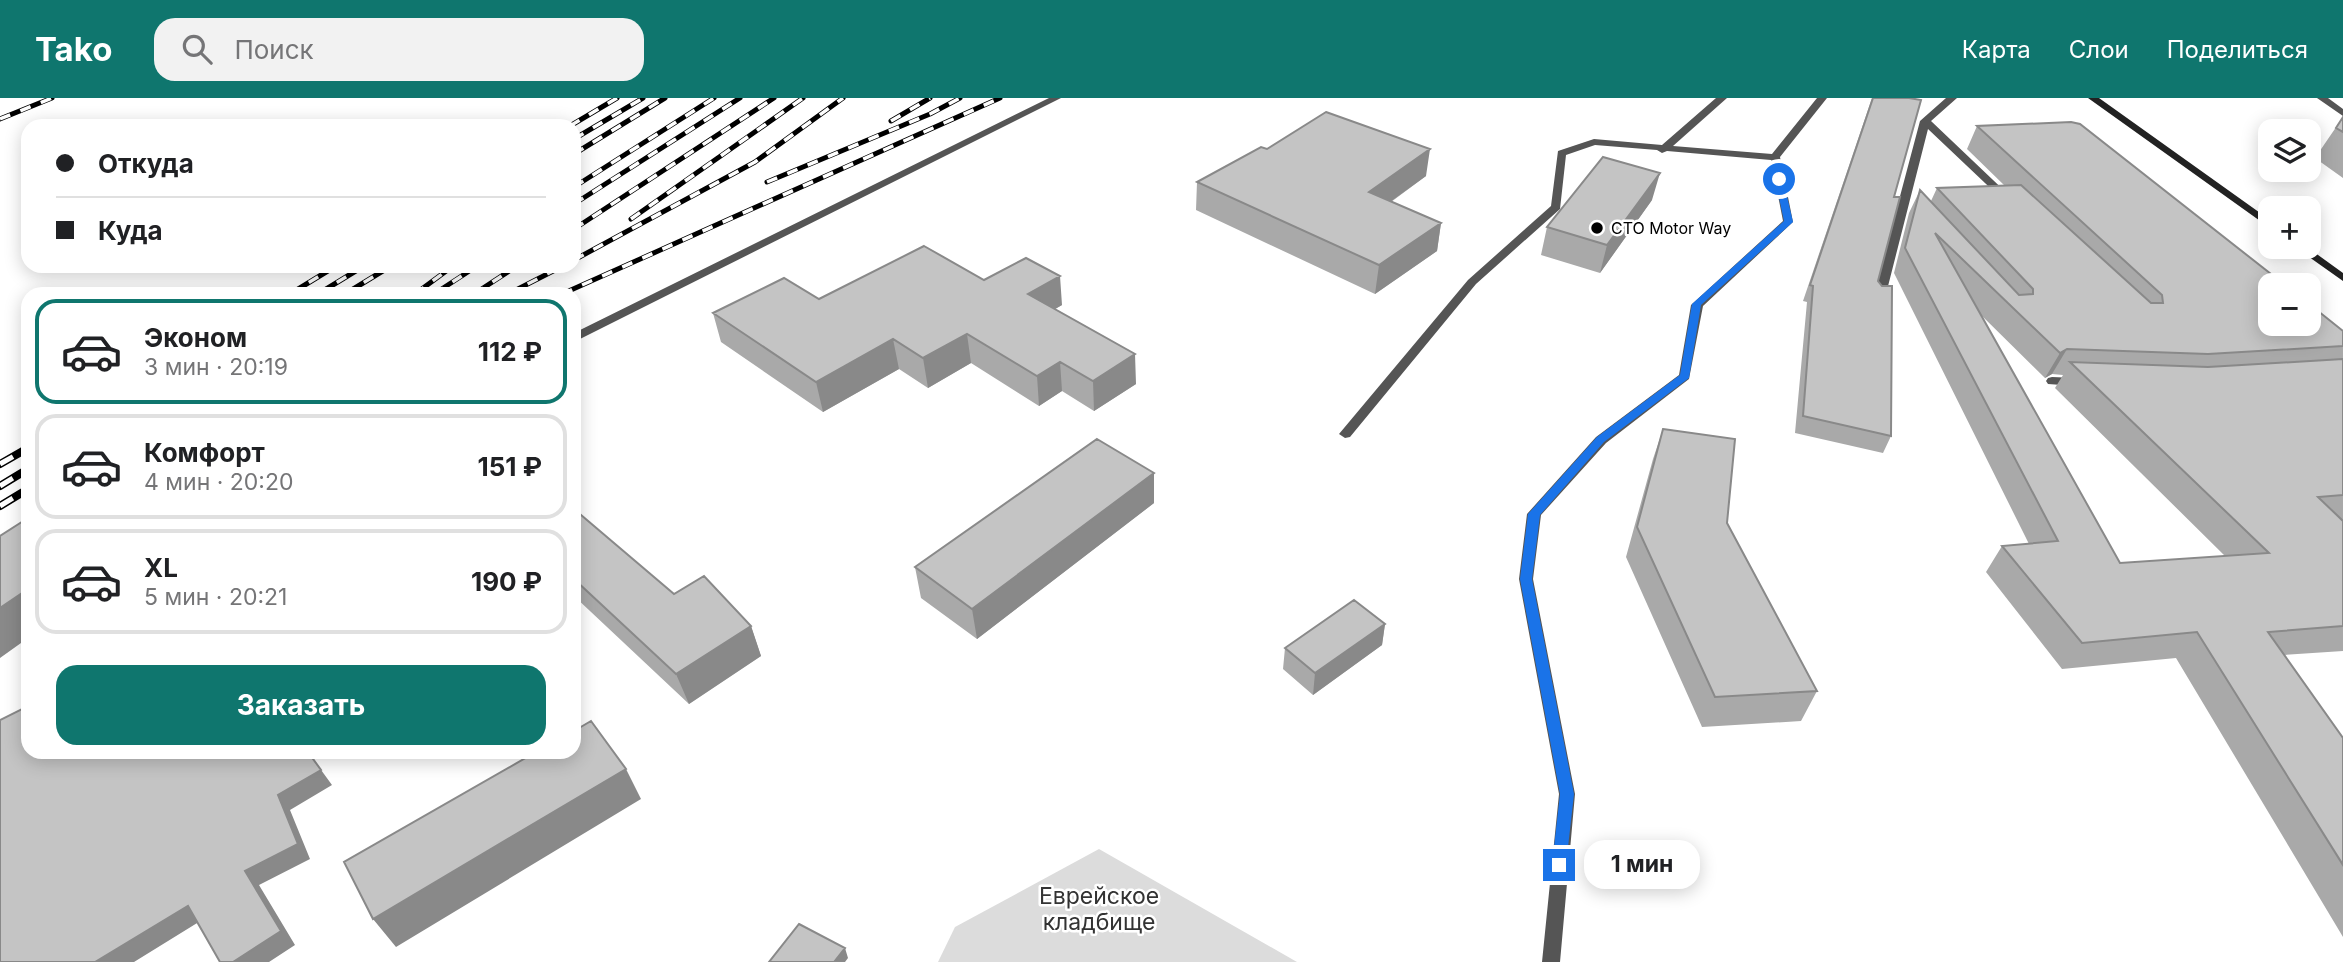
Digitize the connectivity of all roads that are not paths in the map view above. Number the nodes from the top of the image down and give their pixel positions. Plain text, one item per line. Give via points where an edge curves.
1 (1056, 98) edge
2 (1722, 98) edge
3 (1822, 98) edge
4 (1952, 98) edge
5 (2093, 98) edge
6 (2322, 98) edge
7 (2343, 113) edge
8 (1925, 121) junction
9 (1662, 150) junction
10 (1775, 157) junction
11 (1904, 198) junction
12 (2013, 204) edge
13 (1913, 208) edge
14 (2258, 216) edge
15 (2317, 259) edge
16 (2343, 278) edge
17 (1879, 298) edge
18 (581, 335) edge
19 (2052, 381) dead end
20 (2094, 382) edge
21 (1345, 434) dead end
22 (1551, 962) edge

1 - 18 lane
2 - 9 lane
3 - 10 lane
4 - 8 lane
5 - 14 main road
6 - 7 lane
8 - 11 lane
8 - 12 lane
9 - 10 lane
9 - 21 lane via 1594,142 1561,153 1556,207 1472,282
10 - 22 lane via 1788,222 1697,304 1685,376 1601,439 1534,514 1526,579 1567,794
11 - 13 lane
11 - 17 lane
15 - 16 main road
19 - 20 lane

